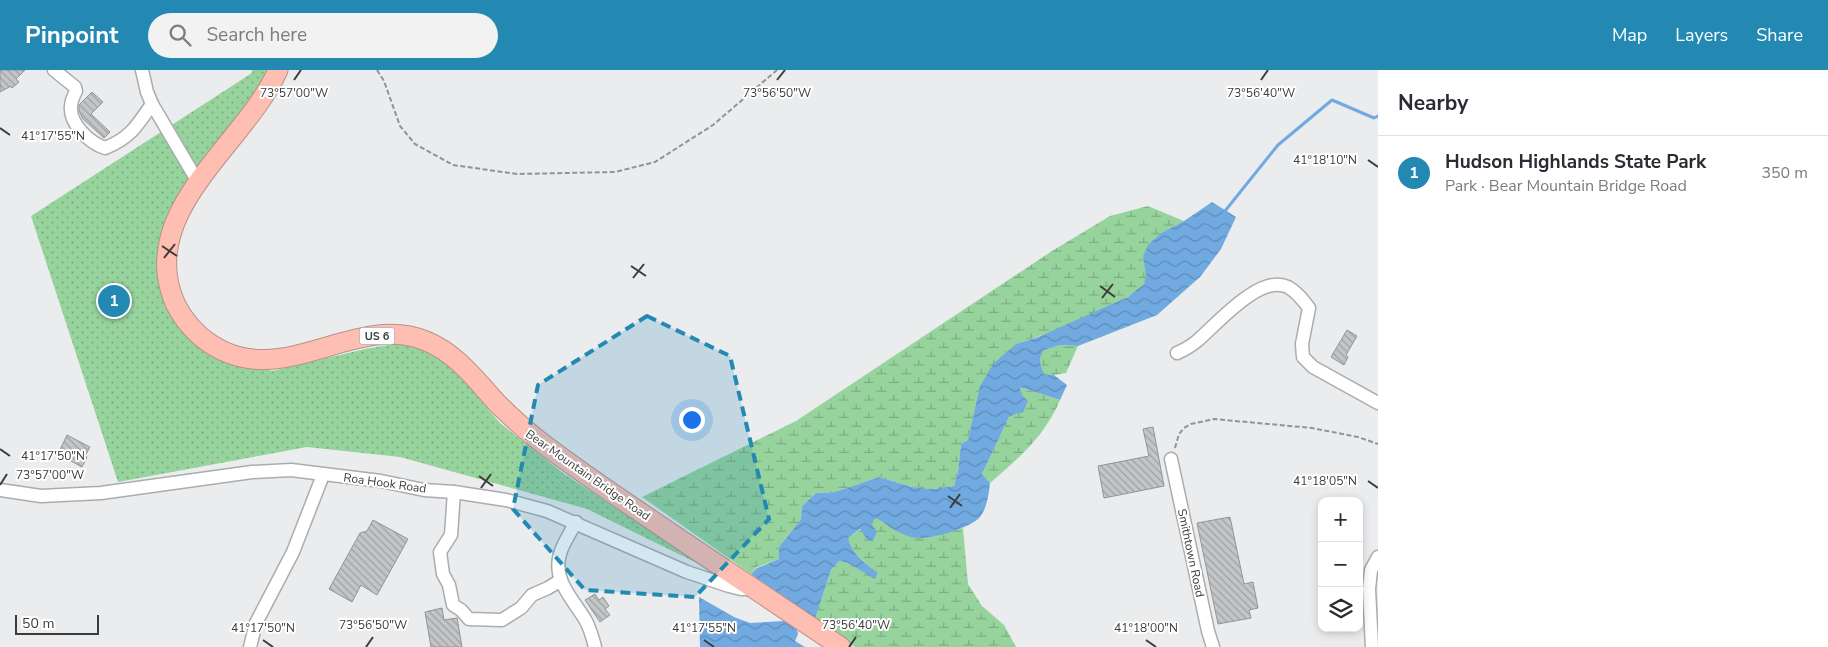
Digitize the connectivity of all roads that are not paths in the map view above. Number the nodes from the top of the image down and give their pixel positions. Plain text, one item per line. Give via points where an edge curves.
1 (54, 70) edge
2 (142, 70) edge
3 (278, 70) edge
4 (152, 104) junction
5 (198, 182) junction
6 (1177, 353) dead end
7 (1378, 403) edge
8 (1171, 459) road end
9 (324, 475) junction
10 (0, 490) edge
11 (454, 492) junction
12 (576, 522) junction
13 (1378, 557) edge
14 (561, 580) junction
15 (756, 589) junction
16 (250, 647) edge
17 (596, 647) edge
18 (840, 647) edge
19 (1213, 647) edge
20 (1372, 647) edge

1 - 4 street via 75,87 70,106 74,121 90,141 105,148 134,130
2 - 4 street
3 - 5 highway, Bear Mountain Bridge Road / US 6 via 259,104
4 - 5 street
5 - 15 highway, Bear Mountain Bridge Road / US 6 via 174,227 168,245 166,272 181,315 206,340 230,354 266,360 298,356 380,336 403,335 427,341 461,364 509,415 538,440
6 - 7 street via 1196,343 1244,298 1271,285 1287,286 1309,308 1302,344 1303,357 1313,367
8 - 19 street, Smithtown Road
9 - 10 street, Roa Hook Road via 291,470 252,472 101,493 41,496
9 - 11 street, Roa Hook Road
9 - 16 street via 293,552 256,623
11 - 12 street, Roa Hook Road via 506,500
11 - 14 street via 451,535 440,552 453,605 469,620 502,620 532,595
12 - 14 street via 561,553 558,565
12 - 15 street, Roa Hook Road via 687,572 741,589
13 - 20 street via 1371,570 1369,589
14 - 17 street via 586,622
15 - 18 highway, Bear Mountain Bridge Road / US 6

